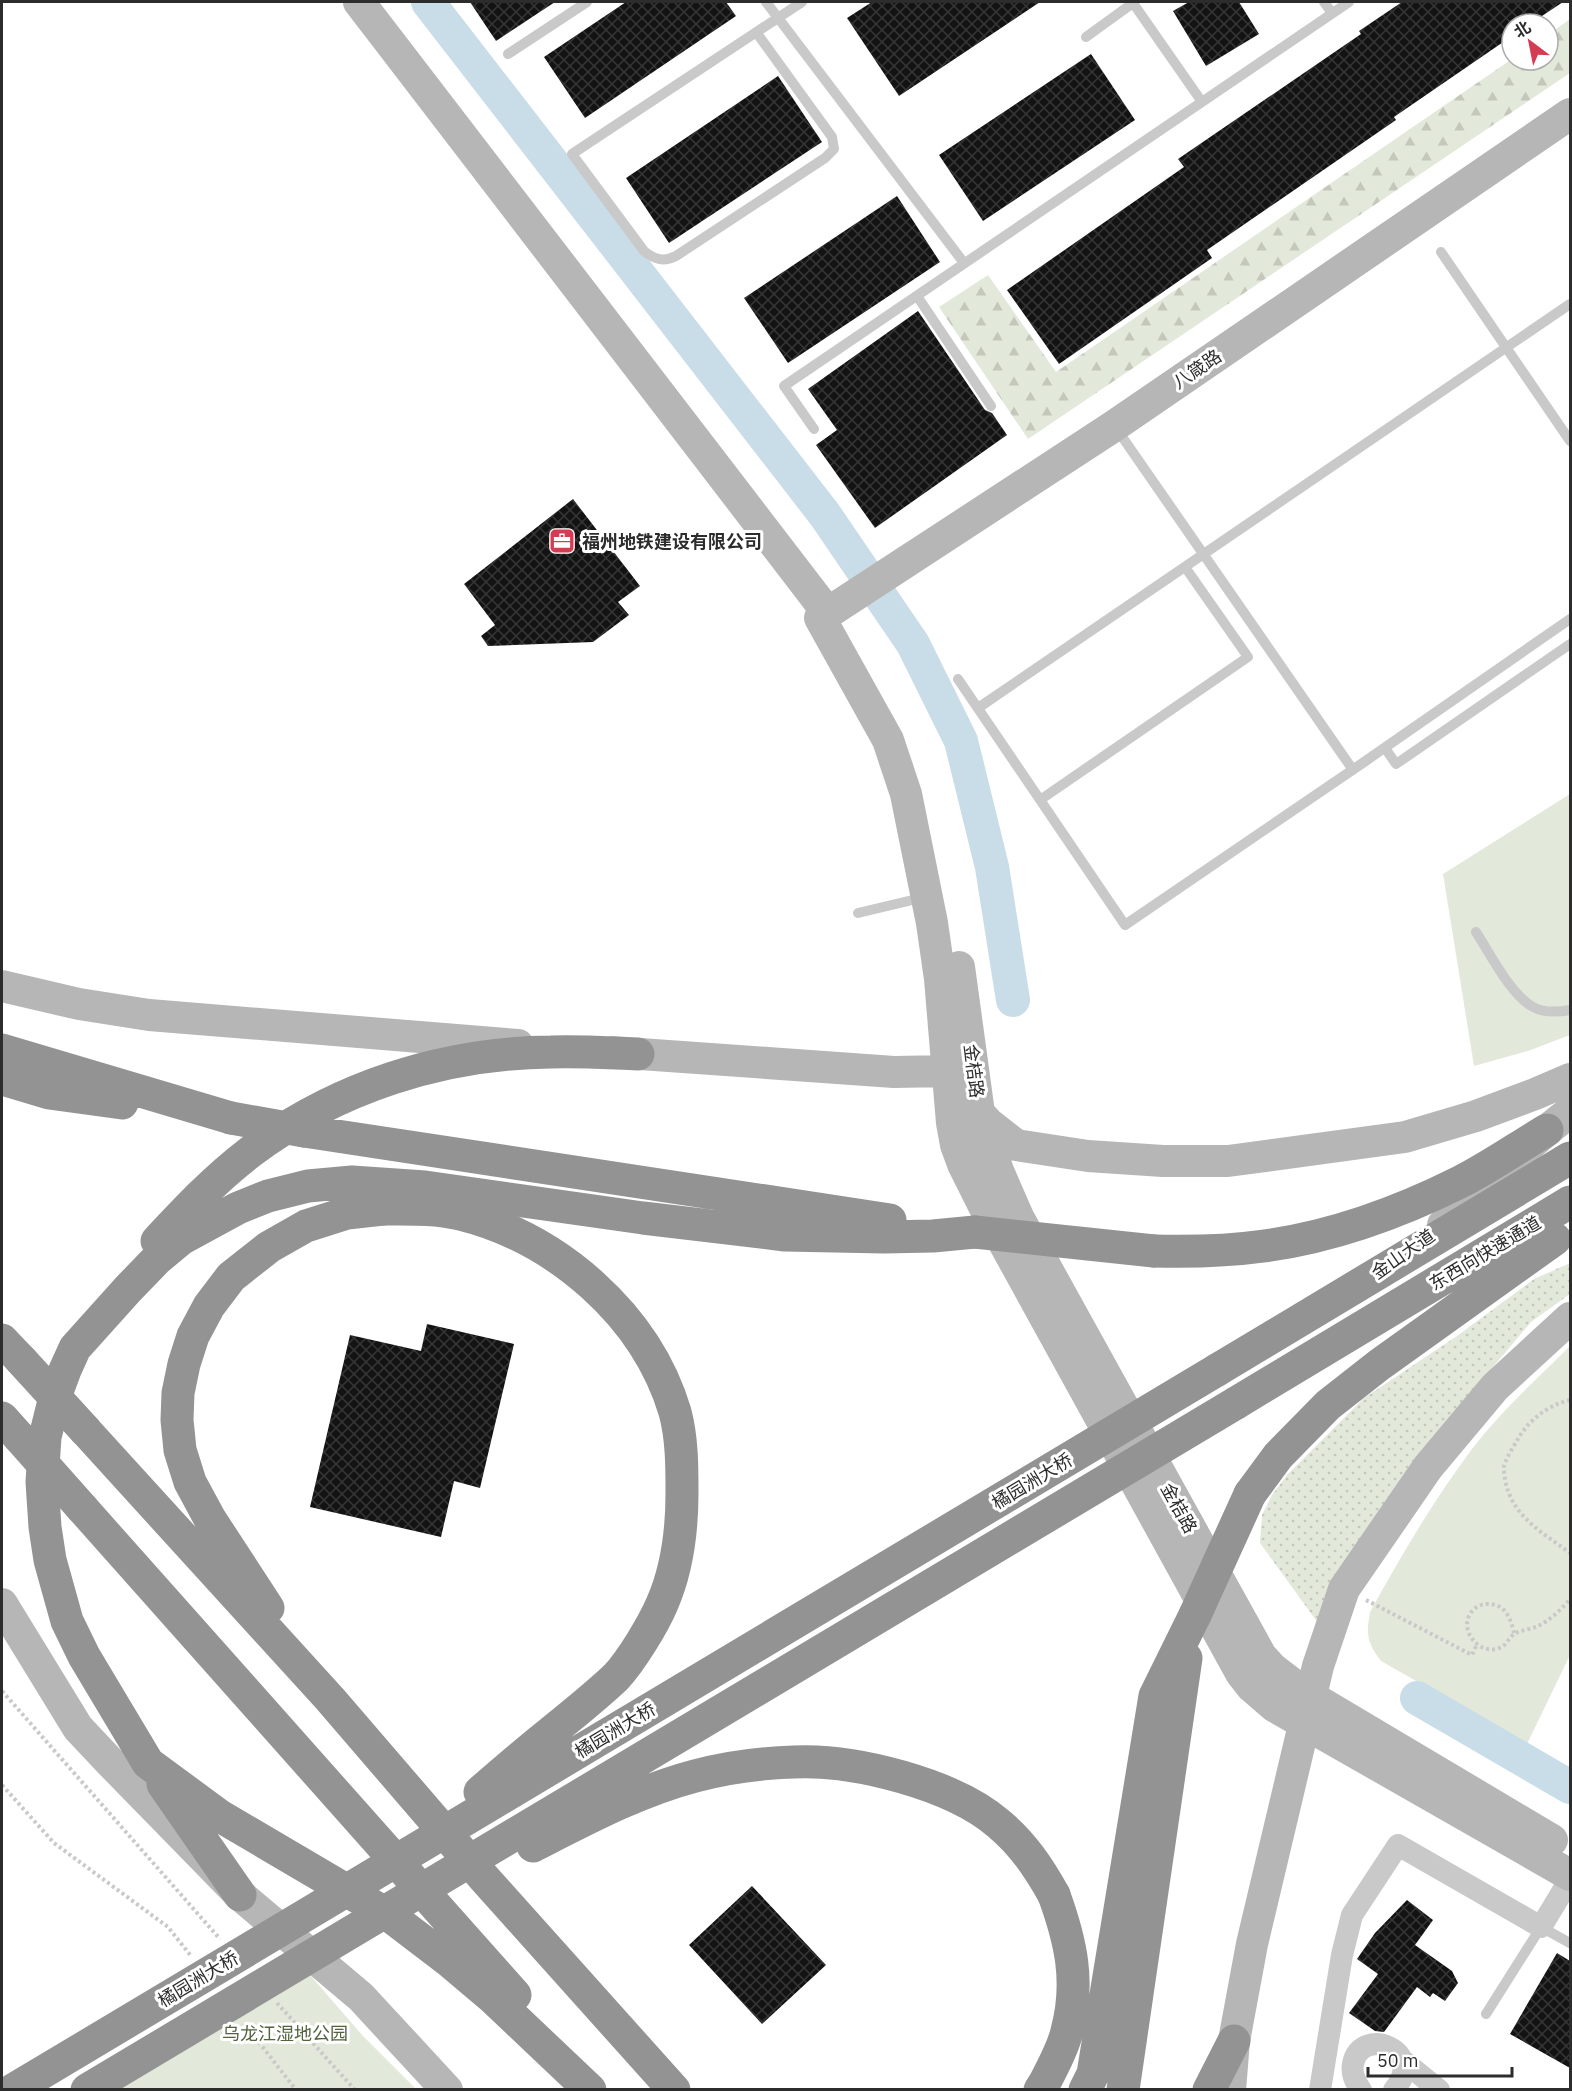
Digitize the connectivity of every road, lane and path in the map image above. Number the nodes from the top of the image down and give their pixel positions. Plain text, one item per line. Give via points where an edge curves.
1 (359, 2) edge
2 (587, 2) edge
3 (766, 2) edge
4 (802, 2) edge
5 (1324, 2) edge
6 (1349, 2) edge
7 (1332, 13) junction
8 (778, 18) junction
9 (756, 32) junction
10 (1086, 37) dead end
11 (508, 54) dead end
12 (1202, 102) junction
13 (1570, 114) edge
14 (1442, 252) dead end
15 (964, 263) junction
16 (917, 296) junction
17 (1570, 304) edge
18 (1507, 348) junction
19 (991, 406) dead end
20 (1114, 426) junction
21 (814, 429) dead end
22 (1570, 441) edge
23 (1204, 554) junction
24 (1185, 567) junction
25 (835, 608) junction
26 (1570, 619) edge
27 (1570, 644) edge
28 (958, 679) dead end
29 (978, 708) junction
30 (1385, 748) junction
31 (1353, 770) junction
32 (1040, 800) junction
33 (927, 897) junction
34 (858, 913) dead end
35 (1476, 932) dead end
36 (2, 986) edge
37 (1570, 1010) edge
38 (2, 1050) edge
39 (638, 1054) junction
40 (948, 1071) junction
41 (2, 1079) edge
42 (1570, 1079) edge
43 (980, 1113) junction
44 (231, 1118) junction
45 (1559, 1121) edge
46 (1570, 1158) edge
47 (1570, 1202) edge
48 (975, 1232) junction
49 (1562, 1235) edge
50 (1379, 1273) junction
51 (1399, 1305) junction
52 (1570, 1318) edge
53 (75, 1348) junction
54 (11, 1350) edge
55 (1217, 1370) joint
56 (1570, 1400) edge
57 (10, 1427) edge
58 (1570, 1553) edge
59 (1344, 1589) junction
60 (1570, 1599) edge
61 (2, 1604) edge
62 (1195, 1615) junction
63 (1514, 1633) junction
64 (1477, 1644) junction
65 (2, 1691) edge
66 (330, 1698) junction
67 (1307, 1710) junction
68 (148, 1763) junction
69 (2, 1785) edge
70 (416, 1849) junction
71 (1570, 1851) edge
72 (1570, 1877) edge
73 (436, 1881) junction
74 (240, 1895) junction
75 (1541, 1927) junction
76 (1570, 1943) edge
77 (225, 1945) dead end
78 (196, 1963) dead end
79 (272, 1997) dead end
80 (1486, 2014) dead end
81 (239, 2017) dead end
82 (1331, 2021) junction
83 (1234, 2041) junction
84 (633, 2042) junction
85 (1359, 2052) junction
86 (1401, 2059) junction
87 (13, 2090) edge
88 (87, 2090) edge
89 (296, 2090) edge
90 (355, 2090) edge
91 (447, 2090) edge
92 (590, 2090) edge
93 (600, 2090) edge
94 (674, 2090) edge
95 (698, 2090) edge
96 (1040, 2090) edge
97 (1085, 2090) edge
98 (1123, 2090) edge
99 (1209, 2090) edge
100 (1230, 2090) edge
101 (1320, 2090) edge
102 (1361, 2090) edge
103 (1394, 2090) edge
104 (1438, 2090) edge

1 - 25 main road
2 - 11 lane
3 - 8 lane
4 - 8 lane
5 - 7 lane
6 - 7 lane
7 - 12 lane
8 - 9 lane
8 - 15 lane
9 - 9 lane via 572,154 644,251 655,259 676,256 834,149 832,137
10 - 12 lane via 1133,3
12 - 15 lane
13 - 20 main road, 八箴路
14 - 18 lane
15 - 16 lane
16 - 19 lane
16 - 21 lane via 784,386
17 - 18 lane
18 - 22 lane
18 - 23 lane
20 - 23 lane
20 - 25 main road, 八箴路
23 - 24 lane
23 - 31 lane
24 - 29 lane
24 - 32 lane via 1248,657
25 - 33 main road via 897,762
25 - 43 main road, 金桔路 via 888,698 923,783 968,1021
26 - 30 lane
27 - 30 lane via 1396,764
28 - 29 lane
29 - 32 lane
30 - 31 lane
31 - 32 lane via 1125,925
33 - 34 lane
33 - 40 main road via 940,979
35 - 37 lane via 1525,1000 1535,1008
36 - 39 main road via 149,1015
38 - 44 highway
39 - 40 main road via 894,1072
39 - 53 highway via 550,1052 488,1057 400,1075 337,1099 250,1153 198,1197 98,1309
40 - 43 main road via 959,1078
40 - 67 main road via 956,1145 970,1180 1241,1673 1274,1706
41 - 44 highway via 49,1093
42 - 43 main road via 1476,1116 1405,1137 1228,1161 1123,1159 1028,1148 1004,1137
43 - 67 main road, 金桔路 via 1017,1217 1261,1656 1288,1682
44 - 48 highway, bridge
45 - 48 highway, bridge via 1461,1181 1395,1211 1266,1246 1154,1251
45 - 50 main road, 金山大道 via 1430,1238
46 - 50 highway, 东西向快速通道
47 - 51 highway, 东西向快速通道
48 - 53 highway via 885,1237 785,1235 425,1187 352,1182 308,1186 238,1208 181,1239 157,1259
49 - 51 main road
49 - 62 highway, bridge via 1379,1365 1328,1405 1278,1456 1250,1494
50 - 55 highway, 金山大道
51 - 73 highway, 橘园洲大桥, bridge
52 - 59 main road via 1495,1387 1458,1431 1428,1467
53 - 68 highway via 55,1397 45,1437 42,1482 50,1560 67,1621
54 - 66 highway, bridge
55 - 70 highway, 橘园洲大桥, bridge
56 - 58 path via 1544,1410 1532,1421 1503,1468 1507,1492 1520,1512 1532,1526
57 - 93 highway, bridge
59 - 64 path via 1472,1655
59 - 67 main road via 1317,1666
60 - 63 path via 1541,1624
61 - 74 main road via 78,1728
62 - 97 highway via 1155,1696 1093,2074
62 - 98 highway via 1181,1680
63 - 64 path via 1498,1649
63 - 64 path via 1503,1609 1482,1605 1473,1611 1467,1624 1468,1634
65 - 77 path
66 - 70 highway, bridge via 259,1596 190,1482 180,1450 177,1420 184,1364 193,1336 231,1276 269,1247 306,1226 347,1213 383,1209 460,1214 497,1226 553,1254 595,1288 634,1330 651,1356 675,1412 682,1511 673,1570 662,1604 617,1675
66 - 84 highway via 484,1878
67 - 71 main road, 金桔路
67 - 72 main road
67 - 83 main road via 1254,1933
68 - 74 highway
68 - 92 highway via 220,1816 390,1916 494,1999
69 - 78 path via 54,1843 168,1927
70 - 87 highway, 橘园洲大桥, bridge
72 - 75 street
73 - 88 highway, 橘园洲大桥, bridge
73 - 96 highway, bridge via 512,1857 662,1786 723,1769 796,1761 838,1764 933,1786 997,1822 1019,1842 1054,1895 1067,1933 1075,1981 1067,2033
74 - 91 main road via 361,1997
75 - 76 lane
75 - 80 lane
75 - 82 street via 1398,1845 1352,1915
79 - 90 path
81 - 89 path
82 - 85 street
82 - 101 street
83 - 99 highway
83 - 100 main road
84 - 94 highway
84 - 95 highway
85 - 86 street via 1382,2044
85 - 102 street via 1352,2067
86 - 103 street via 1403,2076
86 - 104 street

